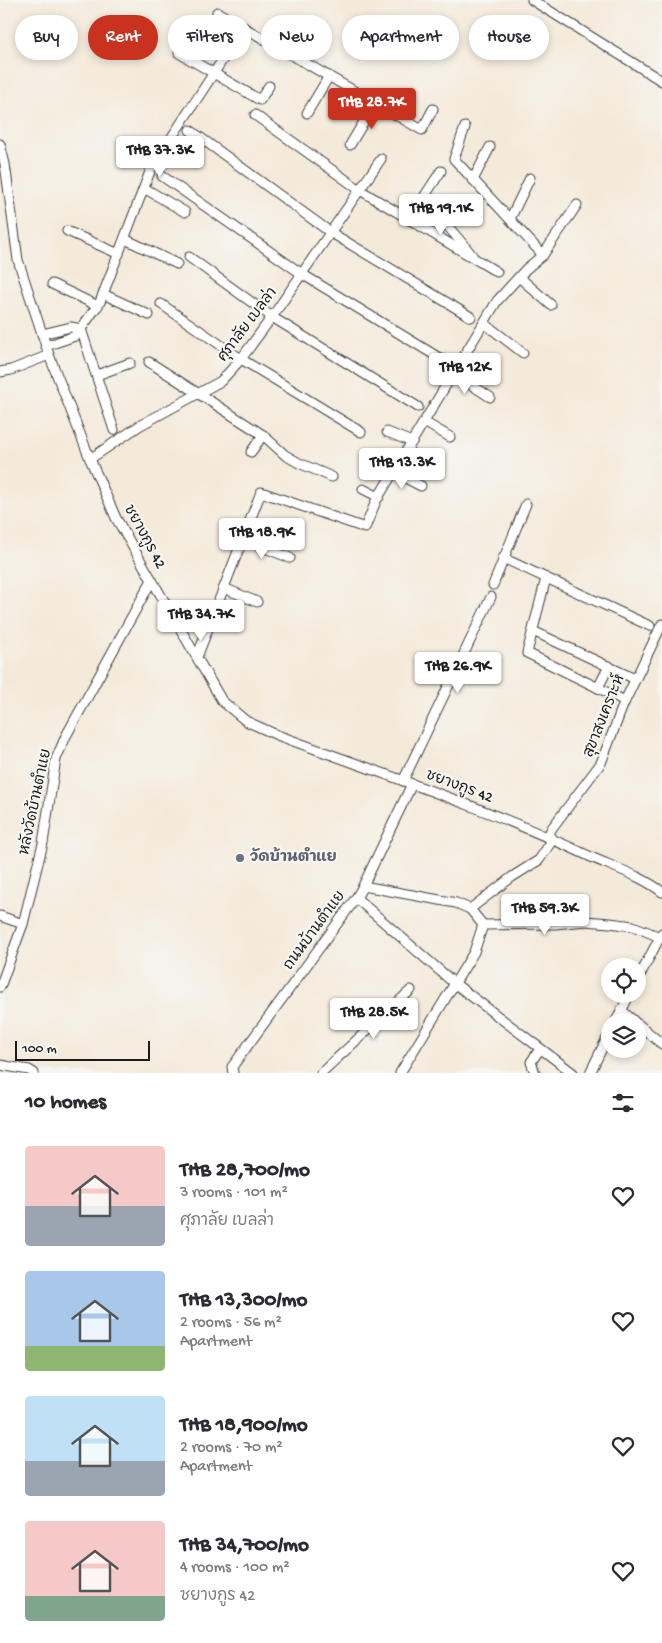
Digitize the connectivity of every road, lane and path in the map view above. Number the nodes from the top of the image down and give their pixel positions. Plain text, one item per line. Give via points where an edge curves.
1 (532, 0) edge
2 (217, 12) dead end
3 (222, 15) edge
4 (251, 31) edge
5 (189, 60) edge
6 (222, 60) edge
7 (213, 73) junction
8 (329, 76) junction
9 (662, 81) edge
10 (269, 86) dead end
11 (374, 103) junction
12 (433, 110) dead end
13 (306, 113) dead end
14 (255, 115) dead end
15 (466, 127) dead end
16 (190, 130) dead end
17 (0, 144) edge
18 (350, 145) dead end
19 (490, 147) dead end
20 (381, 158) dead end
21 (2, 164) edge
22 (441, 171) dead end
23 (162, 176) dead end
24 (530, 178) dead end
25 (473, 180) junction
26 (144, 188) junction
27 (360, 190) junction
28 (424, 198) junction
29 (576, 205) dead end
30 (185, 212) dead end
31 (510, 219) junction
32 (409, 220) junction
33 (67, 231) dead end
34 (330, 232) junction
35 (125, 239) junction
36 (119, 254) junction
37 (543, 255) junction
38 (189, 257) dead end
39 (476, 260) junction
40 (177, 264) dead end
41 (497, 272) dead end
42 (302, 274) junction
43 (519, 277) junction
44 (52, 284) dead end
45 (103, 294) junction
46 (161, 304) dead end
47 (552, 305) dead end
48 (98, 306) junction
49 (149, 315) dead end
50 (272, 317) junction
51 (471, 317) dead end
52 (484, 323) junction
53 (81, 329) junction
54 (42, 334) junction
55 (48, 351) junction
56 (523, 353) dead end
57 (241, 359) junction
58 (149, 362) dead end
59 (446, 362) dead end
60 (130, 363) dead end
61 (0, 372) edge
62 (453, 374) junction
63 (97, 375) junction
64 (197, 394) junction
65 (490, 397) dead end
66 (418, 407) dead end
67 (424, 422) junction
68 (114, 430) dead end
69 (361, 432) dead end
70 (387, 432) dead end
71 (263, 435) junction
72 (450, 437) dead end
73 (412, 442) junction
74 (251, 452) dead end
75 (90, 459) junction
76 (394, 472) junction
77 (332, 477) dead end
78 (421, 486) dead end
79 (363, 489) dead end
80 (379, 497) junction
81 (526, 504) dead end
82 (243, 539) junction
83 (290, 558) dead end
84 (503, 558) junction
85 (546, 578) junction
86 (152, 580) junction
87 (492, 585) dead end
88 (224, 588) junction
89 (491, 596) dead end
90 (257, 602) dead end
91 (662, 624) edge
92 (650, 626) dead end
93 (533, 631) junction
94 (197, 657) junction
95 (609, 666) junction
96 (635, 678) junction
97 (598, 688) junction
98 (625, 701) junction
99 (407, 783) junction
100 (551, 838) junction
101 (363, 886) junction
102 (662, 892) edge
103 (356, 898) junction
104 (470, 909) junction
105 (0, 916) edge
106 (24, 924) junction
107 (483, 925) junction
108 (661, 934) edge
109 (646, 963) edge
110 (454, 983) junction
111 (0, 987) edge
112 (411, 990) dead end
113 (625, 1003) edge
114 (621, 1010) junction
115 (620, 1013) edge
116 (625, 1013) edge
117 (646, 1031) edge
118 (662, 1044) edge
119 (540, 1049) junction
120 (601, 1050) edge
121 (0, 1065) edge
122 (34, 1073) edge
123 (233, 1073) edge
124 (321, 1073) edge
125 (400, 1073) edge
126 (535, 1073) edge
127 (573, 1073) edge
128 (590, 1073) edge

1 - 9 street
2 - 3 street
4 - 8 street
5 - 7 street
6 - 7 street
7 - 10 street via 260,100
7 - 26 street via 151,168
8 - 11 street
8 - 13 street
11 - 12 street via 422,130
11 - 18 street
14 - 27 street
15 - 25 street via 454,159
16 - 34 street
17 - 21 street, ชยางกูร 42
19 - 25 street
20 - 27 street, ศุภาลัย เบลล่า
21 - 54 street, ชยางกูร 42 via 18,260
22 - 28 street
23 - 42 street
24 - 31 street
25 - 31 street
26 - 30 street
26 - 35 street
27 - 32 street
27 - 34 street, ศุภาลัย เบลล่า
28 - 32 street
28 - 39 street
29 - 37 street
31 - 37 street
32 - 39 street
33 - 36 street
34 - 42 street, ศุภาลัย เบลล่า
34 - 51 street
35 - 36 street
35 - 40 street
36 - 45 street
37 - 43 street
38 - 50 street
39 - 41 street
42 - 50 street, ศุภาลัย เบลล่า
42 - 59 street
43 - 47 street
43 - 52 street
44 - 48 street
45 - 48 street
45 - 49 street
46 - 57 street
48 - 53 street
50 - 57 street, ศุภาลัย เบลล่า
50 - 66 street
52 - 56 street
52 - 62 street
53 - 54 street via 70,327
53 - 55 street
53 - 63 street
54 - 55 street, ชยางกูร 42
55 - 61 street via 11,370
55 - 75 street, ชยางกูร 42
57 - 64 street, ศุภาลัย เบลล่า via 221,381
57 - 69 street
58 - 64 street
60 - 63 street
62 - 65 street
62 - 67 street
63 - 68 street
64 - 71 street
64 - 75 street, ศุภาลัย เบลล่า via 139,426
67 - 72 street
67 - 73 street
70 - 73 street
71 - 74 street
71 - 77 street via 298,463
73 - 76 street
75 - 86 street, ชยางกูร 42 via 116,518
76 - 78 street
76 - 80 street
79 - 80 street
80 - 82 street via 365,528 261,492
81 - 84 street
82 - 83 street
82 - 88 street
84 - 85 street
84 - 87 street
85 - 92 street
85 - 93 street
86 - 94 street, ชยางกูร 42
86 - 106 street, หลังวัดบ้านตำแย via 56,759 43,842
88 - 90 street
88 - 94 street
89 - 99 street
91 - 96 street, สุขาสงเคราะห์
93 - 95 street
93 - 97 street via 527,653
94 - 99 street, ชยางกูร 42 via 222,701 246,722
95 - 96 street
95 - 97 street
96 - 98 street, สุขาสงเคราะห์
97 - 98 street
98 - 100 street, สุขาสงเคราะห์ via 598,768 552,828
99 - 100 street, ชยางกูร 42
99 - 101 street
100 - 102 street, ชยางกูร 42
100 - 104 street via 539,860
101 - 103 street, ถนนบ้านตำแย
101 - 104 street, ถนนบ้านตำแย via 456,903
103 - 110 street
103 - 123 street, ถนนบ้านตำแย via 232,1067
104 - 107 street
105 - 106 street
106 - 111 street, หลังวัดบ้านตำแย
107 - 108 street via 586,921 633,926
107 - 110 street via 474,952
108 - 109 street
110 - 119 street
110 - 125 street
112 - 124 street
113 - 114 street
114 - 115 street
114 - 116 street
117 - 118 street
119 - 126 street via 531,1062
119 - 127 street
120 - 128 street
121 - 122 street

